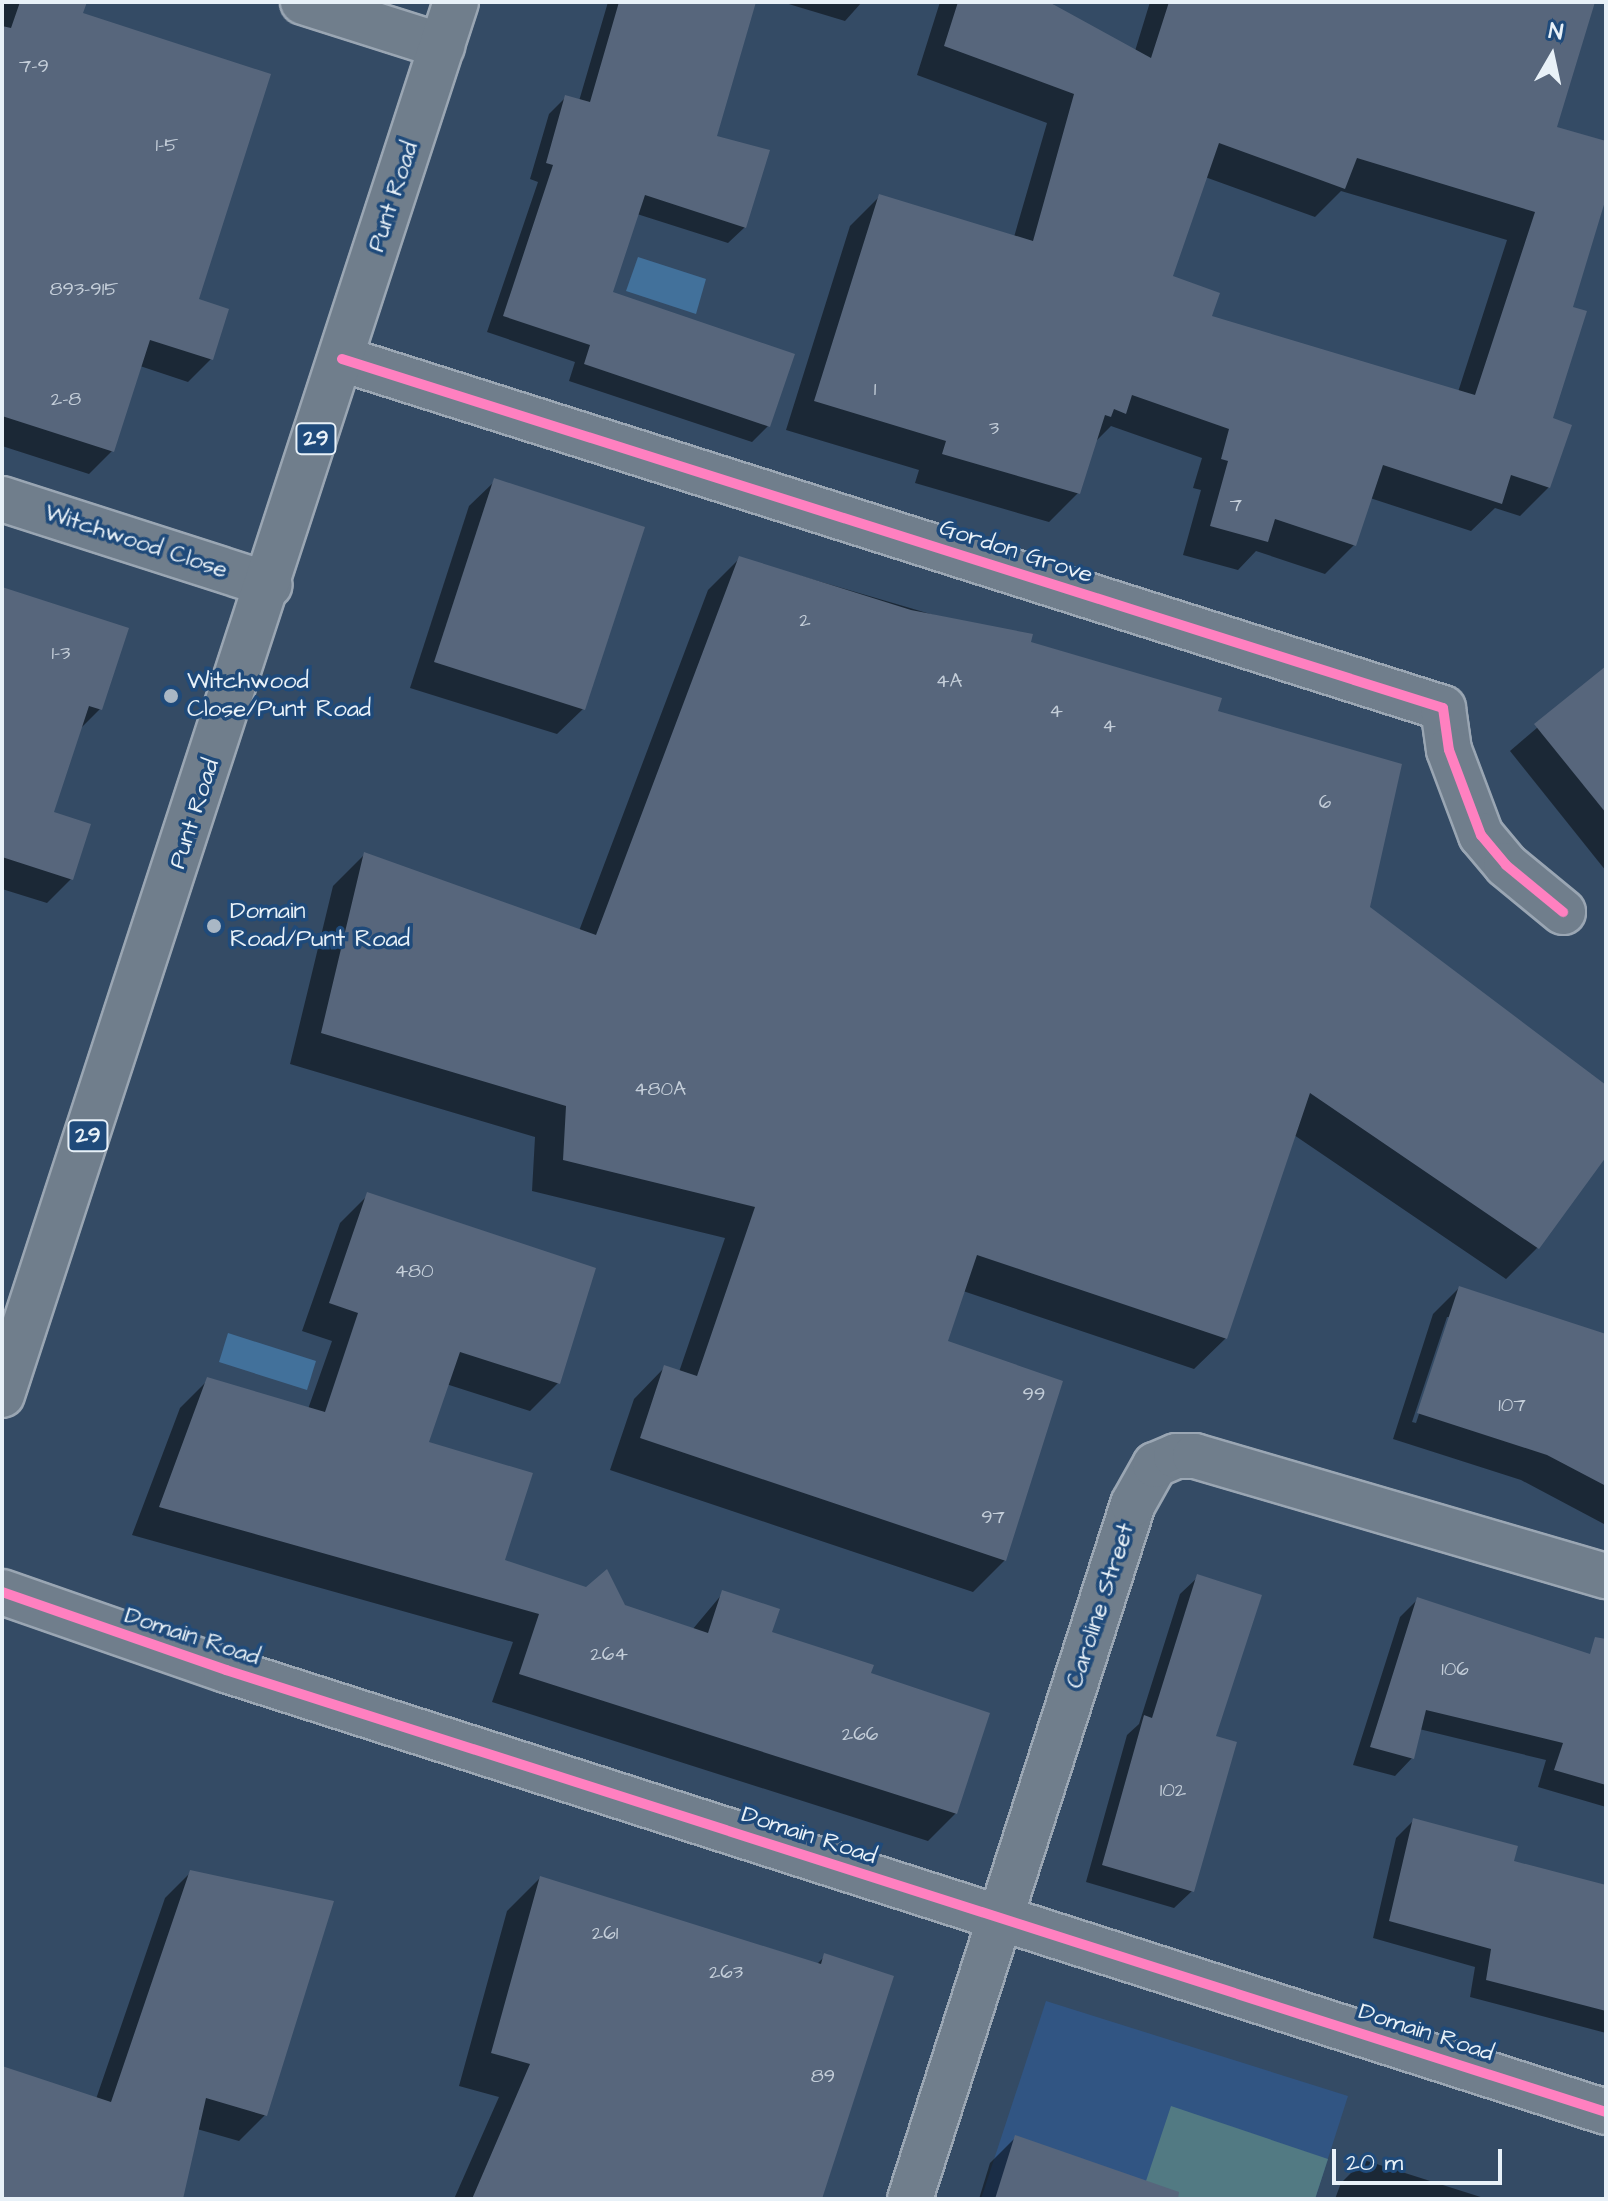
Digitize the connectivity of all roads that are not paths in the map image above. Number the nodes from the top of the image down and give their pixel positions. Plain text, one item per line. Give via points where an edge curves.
1 (303, 2) edge
2 (456, 2) edge
3 (442, 46) junction
4 (342, 359) junction
5 (2, 499) edge
6 (270, 585) junction
7 (1563, 912) dead end
8 (2, 1395) edge
9 (1606, 1576) edge
10 (2, 1592) edge
11 (1002, 1919) junction
12 (1606, 2112) edge
13 (910, 2199) edge

1 - 3 main road
2 - 3 main road, Punt Road / 29
3 - 4 main road, Punt Road / 29
4 - 6 main road, Punt Road / 29
4 - 7 main road, Gordon Grove via 1443,708 1449,750 1481,835 1506,865
5 - 6 main road, Witchwood Close
6 - 8 main road, Punt Road / 29
9 - 11 main road, Caroline Street via 1203,1458 1165,1459 1146,1476 1136,1496
10 - 11 main road, Domain Road via 242,1675
11 - 12 main road, Domain Road
11 - 13 main road, Caroline Street

